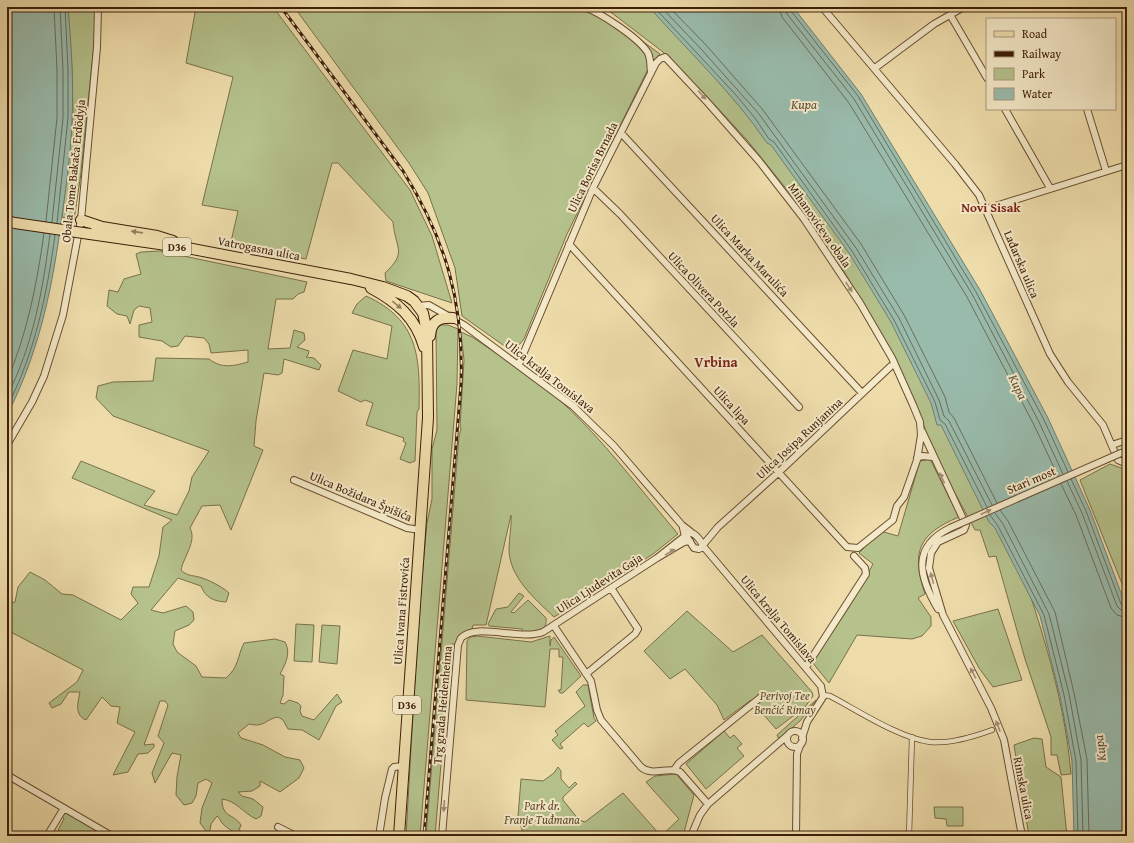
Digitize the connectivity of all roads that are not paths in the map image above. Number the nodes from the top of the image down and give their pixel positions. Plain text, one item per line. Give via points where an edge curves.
1 (98, 7) edge
2 (584, 7) edge
3 (822, 7) edge
4 (964, 7) edge
5 (952, 18) dead end
6 (665, 57) joint
7 (875, 68) junction
8 (651, 74) junction
9 (986, 76) edge
10 (1006, 110) edge
11 (1087, 110) edge
12 (621, 133) junction
13 (1127, 165) edge
14 (1106, 171) junction
15 (593, 188) junction
16 (1050, 188) junction
17 (986, 209) junction
18 (81, 220) junction
19 (7, 221) edge
20 (568, 244) junction
21 (187, 248) junction
22 (351, 279) junction
23 (418, 306) junction
24 (453, 318) junction
25 (427, 346) junction
26 (519, 364) junction
27 (894, 365) junction
28 (428, 366) junction
29 (862, 393) junction
30 (799, 407) dead end
31 (921, 429) junction
32 (1127, 440) edge
33 (7, 445) edge
34 (1112, 446) junction
35 (1124, 452) edge
36 (933, 457) junction
37 (917, 459) junction
38 (1127, 464) edge
39 (779, 472) junction
40 (294, 480) dead end
41 (718, 527) junction
42 (420, 530) junction
43 (689, 534) junction
44 (698, 538) junction
45 (690, 541) junction
46 (703, 545) junction
47 (847, 547) joint
48 (697, 549) junction
49 (854, 556) dead end
50 (657, 558) junction
51 (715, 560) junction
52 (611, 588) junction
53 (943, 616) junction
54 (554, 626) junction
55 (806, 668) junction
56 (586, 674) junction
57 (823, 695) junction
58 (760, 697) dead end
59 (807, 722) junction
60 (992, 730) dead end
61 (794, 731) junction
62 (788, 735) junction
63 (912, 737) junction
64 (802, 741) junction
65 (778, 745) junction
66 (791, 745) junction
67 (797, 754) junction
68 (399, 766) junction
69 (674, 770) junction
70 (7, 775) edge
71 (708, 804) junction
72 (64, 808) junction
73 (278, 827) dead end
74 (47, 836) edge
75 (112, 836) edge
76 (296, 836) edge
77 (379, 836) edge
78 (399, 836) edge
79 (442, 836) edge
80 (691, 836) edge
81 (796, 836) edge
82 (909, 836) edge
83 (1022, 836) edge

1 - 18 street, Obala Tome Bakača Erdödyja via 97,47
2 - 8 street via 613,22 645,50 649,57
3 - 7 street, Lađarska ulica
4 - 7 street via 934,24
5 - 9 street
6 - 8 street, Ulica Borisa Brnada via 656,63
6 -> 27 street, Mihanovićeva obala via 718,114 792,202 860,303
7 - 17 street, Lađarska ulica via 963,174
8 - 12 street, Ulica Borisa Brnada
10 - 16 street
11 - 14 street
12 - 15 street, Ulica Borisa Brnada
12 - 29 street, Ulica Marka Marulića
13 - 14 street
14 - 16 street
15 - 20 street, Ulica Borisa Brnada
15 - 30 street, Ulica Olivera Potzla
16 - 17 street
17 - 34 street, Lađarska ulica via 1050,354 1068,382 1102,422
21 -> 18 main road via 157,236 102,227
18 - 33 street, Obala Tome Bakača Erdödyja via 54,348 36,394
19 - 21 main road, Vatrogasna ulica / D36, bridge
20 - 26 street, Ulica Borisa Brnada
20 - 39 street, Ulica lipa
21 - 22 main road, Vatrogasna ulica / D36
22 - 23 main road, Vatrogasna ulica / D36 via 402,294
22 -> 28 main road, D36 via 388,298 404,310 419,334
23 - 24 street, Ulica kralja Tomislava via 429,305
23 - 25 main road, D36 via 424,317
24 - 25 main road via 441,318 432,324
24 - 26 street, Ulica kralja Tomislava
25 - 28 main road, D36
26 - 43 street, Ulica kralja Tomislava via 596,426
27 - 29 street, Ulica Josipa Runjanina
27 - 31 street, Mihanovićeva obala via 914,405
28 - 42 main road, Ulica Ivana Fistrovića / D36 via 428,418
29 - 39 street, Ulica Josipa Runjanina
31 - 36 street, Mihanovićeva obala
31 - 37 street, Mihanovićeva obala
32 - 34 street
34 - 38 street, Lađarska ulica via 1118,460
53 -> 35 street, Stari most, bridge via 929,591 922,568 924,550 934,536
36 - 37 street via 922,456
53 -> 36 street, Mihanovićeva obala via 930,568 930,558 938,542 964,530 966,525
37 - 47 street, Mihanovićeva obala via 893,520 861,546
39 - 41 street, Ulica Josipa Runjanina
39 - 47 street, Ulica lipa
40 - 42 street, Ulica Božidara Špišića via 407,528
41 - 44 street, Ulica Josipa Runjanina
41 - 46 street, Ulica Josipa Runjanina
42 - 68 main road, Ulica Ivana Fistrovića / D36
43 - 44 street, Ulica kralja Tomislava
43 - 45 street, Ulica kralja Tomislava
43 - 50 street, Ulica Ljudevita Gaja
44 - 46 street, Ulica kralja Tomislava
45 - 48 street, Ulica kralja Tomislava
50 -> 45 street, Ulica Ljudevita Gaja
46 - 48 street
46 - 51 street, Ulica kralja Tomislava
48 - 51 street, Ulica kralja Tomislava
49 - 55 street via 865,568 866,574
50 - 52 street, Ulica Ljudevita Gaja
51 - 55 street, Ulica kralja Tomislava
52 - 54 street, Ulica Ljudevita Gaja
52 - 56 street via 638,629
83 -> 53 street, Rimska ulica via 1005,744 993,712
54 - 56 street
54 -> 79 street, Trg grada Heidenheima via 531,636 475,632 461,638 458,645
55 - 57 street, Ulica kralja Tomislava via 821,686
56 - 69 street via 591,681 601,720 641,767 649,771
57 - 59 street
57 - 63 street via 830,696
58 - 69 street via 679,763
59 - 61 street
59 - 64 street
60 - 63 street via 964,739 940,742
61 - 62 street
61 - 64 street via 801,734
62 - 65 street
62 - 66 street via 787,740
63 - 82 street
64 - 66 street via 797,746
64 - 67 street
65 - 66 street
65 - 71 street
66 - 67 street
67 - 81 street
68 - 77 street, Ulica Ivana Fistrovića via 387,789
68 - 78 main road, Ulica Ivana Fistrovića / D36
69 - 71 street via 683,774
70 - 72 street
71 - 80 street
72 - 74 street
72 - 75 street
73 - 76 street

